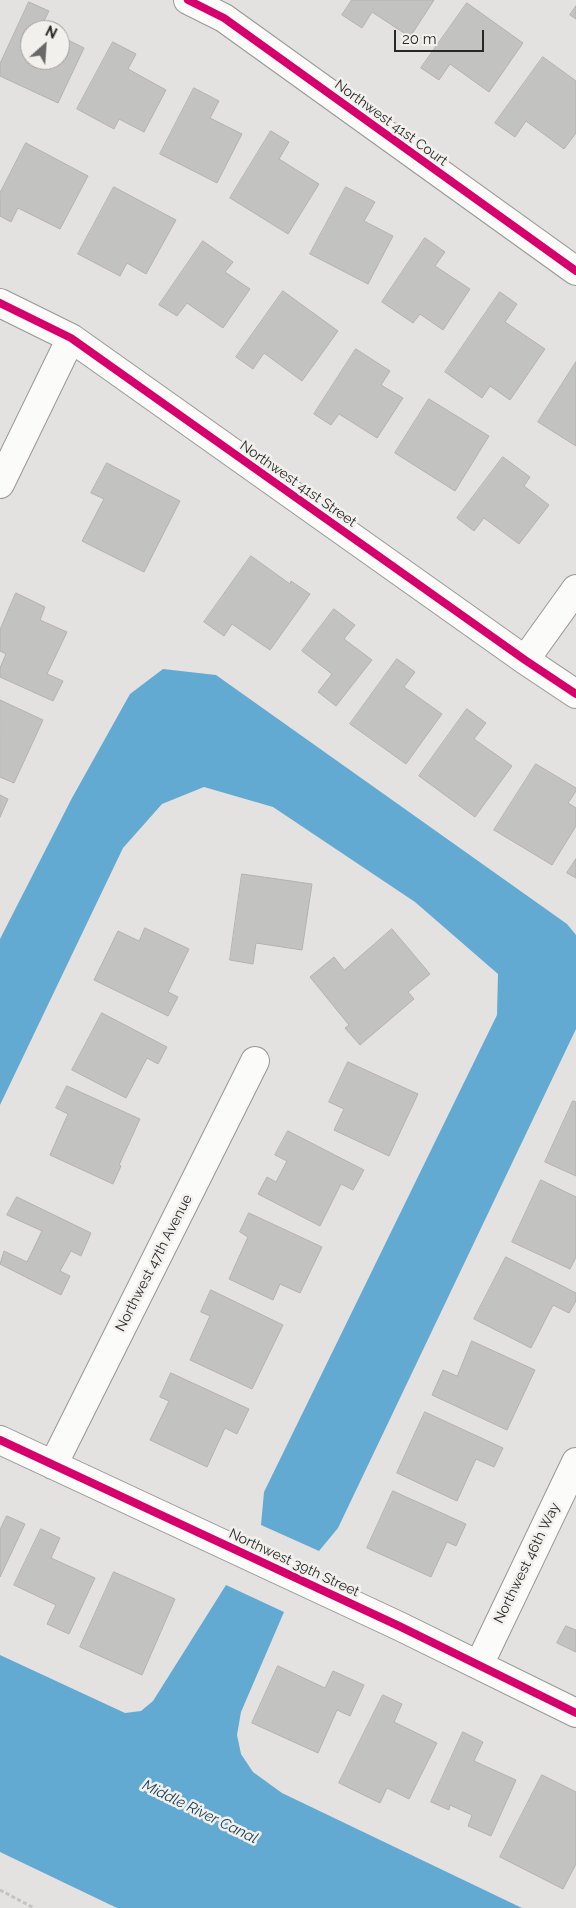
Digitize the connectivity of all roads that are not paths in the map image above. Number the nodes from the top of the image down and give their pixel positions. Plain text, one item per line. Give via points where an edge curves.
1 (188, 0) edge
2 (576, 271) edge
3 (0, 303) edge
4 (71, 338) junction
5 (0, 484) edge
6 (576, 589) edge
7 (524, 660) junction
8 (576, 694) edge
9 (255, 1061) dead end
10 (0, 1440) edge
11 (576, 1462) edge
12 (52, 1465) junction
13 (479, 1665) junction
14 (576, 1713) edge

1 - 2 street, Northwest 41st Court via 224,18
3 - 4 street, Northwest 41st Street
4 - 5 street
4 - 7 street, Northwest 41st Street
6 - 7 street
7 - 8 street, Northwest 41st Street
9 - 12 street, Northwest 47th Avenue
10 - 12 street, Northwest 39th Street
11 - 13 street, Northwest 46th Way
12 - 13 street, Northwest 39th Street
13 - 14 street, Northwest 39th Street

